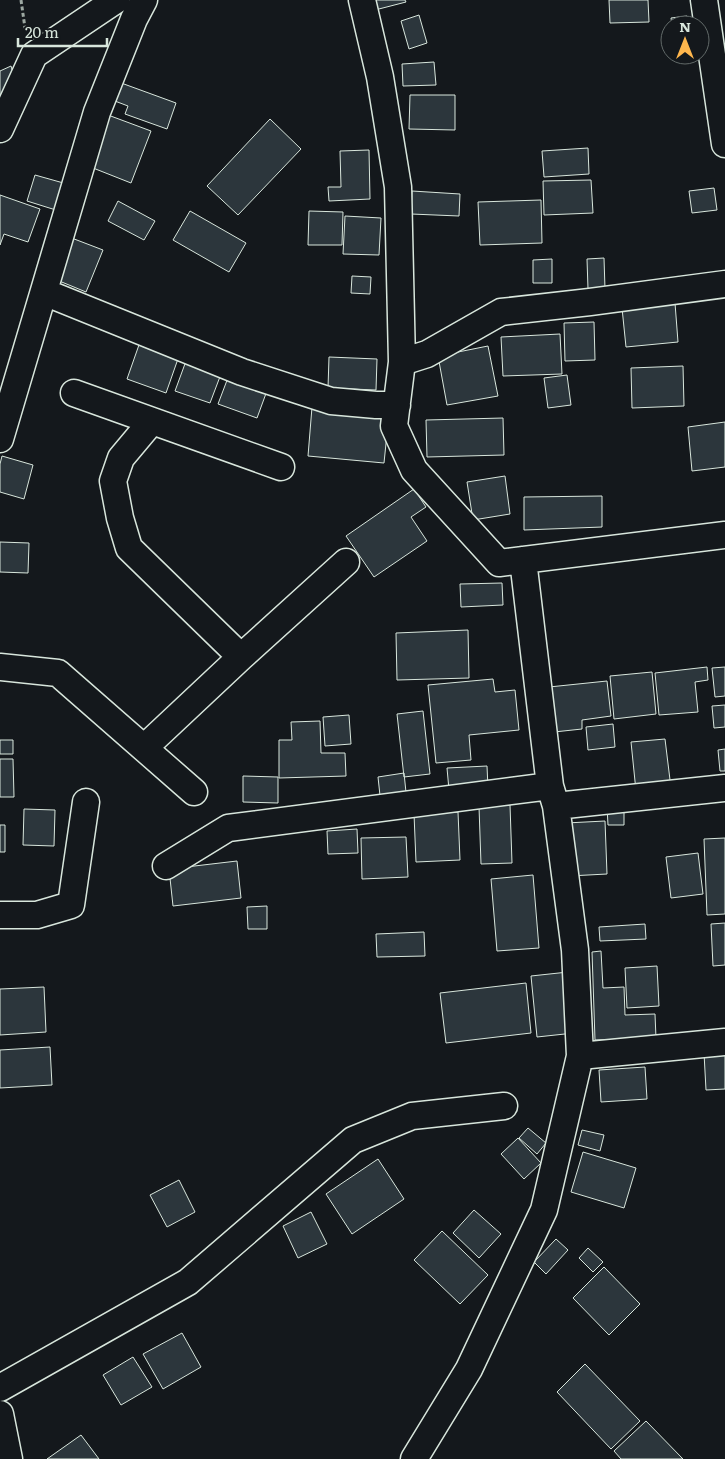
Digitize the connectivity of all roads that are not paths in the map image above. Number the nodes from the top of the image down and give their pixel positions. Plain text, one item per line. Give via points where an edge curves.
1 (116, 0) edge
2 (144, 0) edge
3 (362, 0) edge
4 (704, 0) edge
5 (0, 129) edge
6 (725, 144) edge
7 (725, 284) edge
8 (44, 292) junction
9 (402, 362) junction
10 (74, 393) dead end
11 (397, 405) junction
12 (152, 421) junction
13 (0, 439) edge
14 (281, 467) dead end
15 (725, 535) edge
16 (522, 560) junction
17 (346, 562) dead end
18 (241, 657) junction
19 (0, 668) edge
20 (144, 748) junction
21 (725, 788) edge
22 (194, 792) dead end
23 (553, 796) junction
24 (86, 802) dead end
25 (166, 866) dead end
26 (0, 915) edge
27 (725, 1042) edge
28 (580, 1056) junction
29 (504, 1106) dead end
30 (0, 1388) edge
31 (0, 1414) edge
32 (8, 1459) edge
33 (414, 1459) edge

1 - 5 street via 34,55
2 - 8 street via 97,112
3 - 9 street via 380,77 398,187
4 - 6 street
7 - 9 street via 501,312 427,354
8 - 11 street via 242,372 331,401
8 - 13 street
9 - 11 street
10 - 12 street
11 - 16 street via 394,426 414,470 499,563
12 - 14 street
12 - 18 street via 121,458 113,481 129,548
15 - 16 street
16 - 23 street
17 - 18 street
18 - 20 street
19 - 20 street via 58,673
20 - 22 street
21 - 23 street
23 - 25 street via 228,828
23 - 28 street via 575,950
24 - 26 street via 71,905 37,915
27 - 28 street
28 - 33 street via 544,1210 469,1369
29 - 30 street via 412,1116 353,1140 188,1282
31 - 32 street

